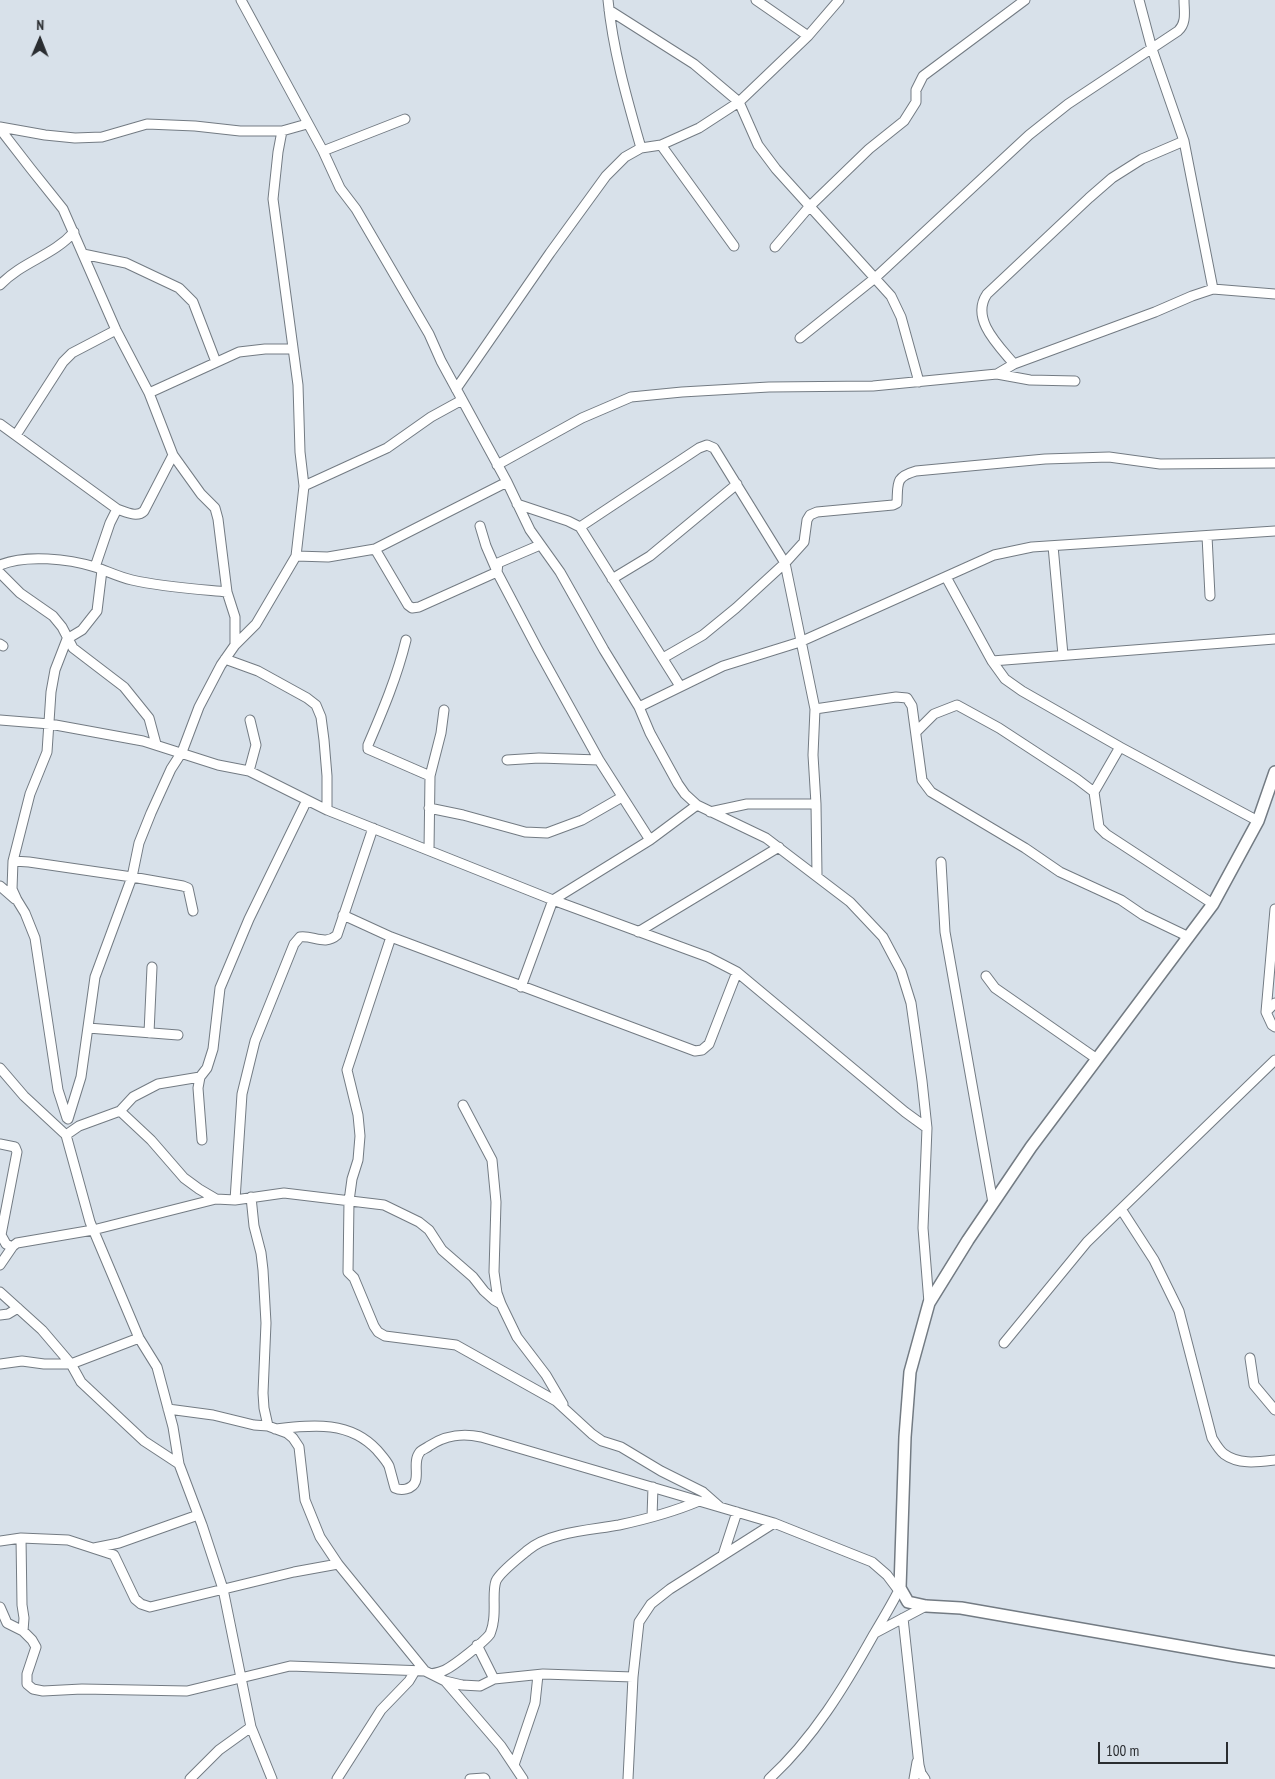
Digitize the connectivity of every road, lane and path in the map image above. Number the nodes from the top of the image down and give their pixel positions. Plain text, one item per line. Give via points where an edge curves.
1 (240, 0) edge
2 (608, 0) edge
3 (756, 0) edge
4 (839, 0) edge
5 (1024, 0) edge
6 (1139, 0) edge
7 (1184, 0) edge
8 (609, 10) junction
9 (808, 36) junction
10 (1152, 49) junction
11 (739, 102) junction
12 (405, 119) dead end
13 (308, 124) junction
14 (0, 128) edge
15 (282, 131) junction
16 (1184, 141) junction
17 (661, 145) junction
18 (641, 148) junction
19 (323, 151) junction
20 (809, 207) junction
21 (74, 232) junction
22 (734, 246) dead end
23 (775, 247) dead end
24 (83, 254) junction
25 (876, 278) junction
26 (0, 285) edge
27 (1213, 289) junction
28 (1275, 294) edge
29 (116, 330) junction
30 (800, 338) dead end
31 (292, 349) junction
32 (216, 362) junction
33 (1014, 364) junction
34 (997, 374) junction
35 (1075, 381) dead end
36 (919, 382) junction
37 (456, 389) junction
38 (149, 393) junction
39 (462, 400) junction
40 (0, 424) edge
41 (16, 435) junction
42 (173, 455) junction
43 (1275, 462) edge
44 (498, 465) junction
45 (507, 482) junction
46 (737, 484) junction
47 (304, 486) junction
48 (517, 504) junction
49 (118, 509) junction
50 (480, 526) dead end
51 (580, 527) junction
52 (1275, 531) edge
53 (1207, 536) junction
54 (540, 545) junction
55 (1053, 546) junction
56 (375, 548) junction
57 (296, 556) junction
58 (785, 563) junction
59 (0, 565) edge
60 (98, 569) junction
61 (496, 570) junction
62 (0, 573) edge
63 (946, 577) junction
64 (612, 579) junction
65 (227, 592) junction
66 (1210, 596) dead end
67 (67, 639) junction
68 (1275, 639) edge
69 (406, 640) dead end
70 (800, 642) junction
71 (235, 645) junction
72 (1063, 655) junction
73 (663, 658) junction
74 (225, 659) junction
75 (992, 661) junction
76 (680, 686) junction
77 (639, 707) junction
78 (816, 709) junction
79 (444, 710) dead end
80 (0, 720) edge
81 (250, 720) dead end
82 (50, 724) junction
83 (916, 732) junction
84 (156, 744) junction
85 (1120, 747) junction
86 (182, 752) junction
87 (507, 760) dead end
88 (599, 760) junction
89 (249, 771) junction
90 (1275, 772) edge
91 (430, 776) junction
92 (1094, 792) junction
93 (622, 797) junction
94 (307, 800) junction
95 (816, 804) junction
96 (697, 805) junction
97 (429, 808) junction
98 (327, 810) junction
99 (709, 812) junction
100 (1258, 821) junction
101 (373, 828) junction
102 (650, 840) junction
103 (779, 848) junction
104 (429, 850) junction
105 (13, 862) junction
106 (941, 862) dead end
107 (816, 875) junction
108 (132, 877) junction
109 (0, 886) edge
110 (16, 900) junction
111 (553, 900) junction
112 (1213, 904) junction
113 (1275, 909) edge
114 (193, 911) dead end
115 (343, 915) junction
116 (638, 932) junction
117 (391, 936) junction
118 (1189, 937) junction
119 (152, 967) dead end
120 (737, 972) junction
121 (986, 976) dead end
122 (521, 987) junction
123 (1275, 1003) edge
124 (1266, 1012) junction
125 (1275, 1027) edge
126 (88, 1028) junction
127 (149, 1033) junction
128 (178, 1035) dead end
129 (1097, 1059) junction
130 (1275, 1060) edge
131 (0, 1068) edge
132 (200, 1077) junction
133 (463, 1105) dead end
134 (120, 1111) junction
135 (68, 1118) junction
136 (927, 1128) junction
137 (64, 1132) junction
138 (202, 1140) dead end
139 (0, 1144) edge
140 (251, 1197) junction
141 (216, 1199) junction
142 (235, 1200) junction
143 (349, 1201) junction
144 (993, 1203) junction
145 (1121, 1209) junction
146 (94, 1230) junction
147 (12, 1247) junction
148 (0, 1264) edge
149 (0, 1292) edge
150 (929, 1303) junction
151 (501, 1304) junction
152 (18, 1308) junction
153 (0, 1315) edge
154 (140, 1338) junction
155 (1004, 1343) dead end
156 (1250, 1358) dead end
157 (0, 1364) edge
158 (71, 1364) junction
159 (168, 1409) junction
160 (1275, 1410) edge
161 (568, 1411) junction
162 (272, 1427) junction
163 (1275, 1460) edge
164 (179, 1464) junction
165 (653, 1488) junction
166 (700, 1501) junction
167 (720, 1507) junction
168 (737, 1512) junction
169 (198, 1515) junction
170 (652, 1517) junction
171 (774, 1523) junction
172 (21, 1538) junction
173 (0, 1541) edge
174 (94, 1548) junction
175 (723, 1555) junction
176 (338, 1564) junction
177 (900, 1589) junction
178 (223, 1590) junction
179 (926, 1606) junction
180 (0, 1608) edge
181 (903, 1618) junction
182 (23, 1631) junction
183 (874, 1633) junction
184 (477, 1645) junction
185 (1275, 1662) edge
186 (415, 1671) junction
187 (428, 1672) junction
188 (538, 1675) junction
189 (633, 1677) junction
190 (241, 1678) junction
191 (494, 1679) junction
192 (444, 1681) junction
193 (251, 1727) junction
194 (918, 1757) junction
195 (514, 1764) junction
196 (190, 1779) edge
197 (272, 1779) edge
198 (337, 1779) edge
199 (470, 1779) edge
200 (485, 1779) edge
201 (523, 1779) edge
202 (628, 1779) edge
203 (769, 1779) edge
204 (914, 1779) edge
205 (925, 1779) edge

1 - 13 street
2 - 8 street
3 - 9 street
4 - 9 street
5 - 20 street via 923,76 916,90 916,102 904,121 869,149
6 - 10 street
7 - 10 street via 1182,28
8 - 11 street via 694,64
8 - 18 street via 620,76
9 - 11 street
10 - 16 street
10 - 25 street via 1068,104 1029,134
11 - 17 street via 699,128
11 - 20 street via 758,145
12 - 19 street
13 - 15 street
13 - 19 street
14 - 15 street via 75,138 102,137 147,124
14 - 21 street via 63,208
15 - 31 street via 273,198
16 - 27 street
16 - 33 street via 1142,159 1112,178 986,294 981,303 982,314 991,337
17 - 18 street
17 - 22 street
18 - 37 street via 606,176
19 - 37 street via 340,188 429,334
20 - 23 street
20 - 25 street
21 - 24 street
21 - 26 street via 47,254 10,274
24 - 29 street
24 - 32 street via 126,263 179,288 193,302
25 - 30 street
25 - 36 street via 891,296 901,317
27 - 28 street
27 - 33 street
29 - 38 street
29 - 41 street via 72,353 63,362
31 - 32 street via 239,352
31 - 47 street via 298,385
32 - 38 street
33 - 34 street
34 - 35 street via 1030,380
34 - 36 street
36 - 44 street via 769,387 631,398 582,418
37 - 39 street
38 - 42 street
39 - 44 street
39 - 47 street via 387,448
40 - 41 street
41 - 49 street
42 - 49 street via 141,514
42 - 65 street via 214,508
43 - 58 street via 1160,464 1109,458 1046,459 916,471 900,478 897,503 893,505 810,515 804,542
44 - 45 street
45 - 48 street
45 - 56 street
46 - 51 street via 714,448 699,448
46 - 58 street
46 - 64 street via 650,556
47 - 57 street
48 - 51 street
48 - 54 street
49 - 60 street via 110,523
50 - 61 street
51 - 64 street
52 - 53 street
53 - 55 street
53 - 66 street
54 - 61 street via 498,563
54 - 77 street via 560,572
55 - 63 street via 994,555
55 - 72 street
56 - 57 street via 328,557
56 - 61 street via 412,608 419,608
57 - 71 street via 256,624
58 - 70 street
58 - 73 street via 703,635
59 - 60 street via 24,558 49,559
60 - 65 street via 130,580
60 - 67 street via 97,611 82,630
61 - 88 street
62 - 67 street via 20,593 53,616
63 - 70 street
63 - 75 street
64 - 73 street
65 - 71 street via 236,617
67 - 82 street via 55,670
67 - 84 street via 73,648 124,687 138,703 149,718
68 - 72 street
69 - 91 street via 400,667 368,750
70 - 76 street via 723,666
70 - 78 street
71 - 74 street
72 - 75 street
73 - 76 street
74 - 86 street via 199,707
74 - 98 street via 258,671 316,705 324,740
75 - 85 street via 1005,679 1022,691
76 - 77 street
77 - 96 street via 678,784
78 - 83 street via 896,696 907,698 912,706
78 - 95 street via 812,755
79 - 91 street
80 - 82 street
81 - 89 street via 256,745
82 - 84 street
82 - 105 street via 47,752 30,794
83 - 92 street via 934,714 956,705 1000,728
83 - 118 street via 922,780 931,792 1060,872
84 - 86 street
85 - 92 street
85 - 100 street
86 - 89 street via 218,765
86 - 108 street via 171,768 139,843
87 - 88 street
88 - 93 street
89 - 94 street
90 - 100 street
91 - 97 street
92 - 112 street via 1099,827 1106,834
93 - 97 street via 582,820 547,833 525,832
93 - 102 street
94 - 98 street
94 - 132 street via 249,919 220,988 213,1049 207,1068
95 - 99 street via 747,804
95 - 107 street
96 - 99 street
96 - 102 street
97 - 104 street
98 - 101 street
99 - 103 street via 766,838
100 - 112 street
101 - 104 street
101 - 115 street
102 - 111 street
103 - 107 street
103 - 116 street
104 - 111 street
105 - 108 street
105 - 110 street via 12,889
106 - 144 street via 945,932
107 - 136 street via 850,902 883,937 901,971 910,1003
108 - 114 street via 188,888
108 - 126 street via 95,976
109 - 110 street
110 - 135 street via 35,938 58,1090
111 - 116 street
111 - 122 street
112 - 118 street
113 - 124 street
115 - 117 street
115 - 142 street via 331,940 306,936 294,944 255,1041 242,1094
116 - 120 street via 708,957
117 - 122 street
117 - 143 street via 346,1070 360,1136
118 - 129 street
119 - 127 street
120 - 122 street via 709,1044 695,1052
120 - 136 street
121 - 129 street via 996,988
123 - 124 street
124 - 125 street
126 - 127 street
126 - 135 street via 81,1077
127 - 128 street
129 - 144 street
130 - 145 street
131 - 137 street via 24,1096
132 - 134 street via 158,1084 133,1097
132 - 138 street
133 - 151 street via 492,1160 496,1202 494,1272
134 - 137 street
134 - 141 street via 184,1178
135 - 137 street
136 - 150 street via 923,1228
137 - 146 street
139 - 147 street via 15,1147 17,1152 1,1235
140 - 142 street
140 - 143 street via 284,1193
140 - 162 street via 263,1270 266,1323 264,1408
141 - 142 street
141 - 146 street
143 - 151 street via 384,1205 419,1222 429,1230 442,1250
143 - 161 street via 348,1272 354,1278 378,1332 384,1336 456,1345 556,1400
144 - 150 street
145 - 155 street via 1087,1242
145 - 163 street via 1154,1260 1179,1311 1212,1438 1224,1453 1237,1460
146 - 147 street via 17,1243
146 - 154 street
147 - 148 street
149 - 152 street
150 - 177 street via 910,1372
151 - 161 street via 518,1337
152 - 153 street
152 - 158 street
154 - 158 street
154 - 159 street via 157,1367
156 - 160 street via 1254,1385
157 - 158 street via 22,1361
158 - 164 street via 81,1382 144,1441
159 - 162 street via 213,1414
159 - 164 street
161 - 167 street via 602,1441 621,1447 703,1492
162 - 165 street via 312,1425 346,1430 363,1437 388,1465 395,1488 400,1490 416,1483 419,1452 447,1437 462,1435 481,1437
162 - 176 street via 294,1438 299,1447 305,1500 320,1537
164 - 169 street
165 - 166 street
165 - 170 street
166 - 167 street
166 - 170 street
167 - 168 street
168 - 171 street
168 - 175 street
169 - 174 street via 119,1543
169 - 178 street
170 - 184 street via 584,1530 536,1544 496,1581 494,1624 490,1634
171 - 175 street
171 - 177 street via 872,1562
172 - 173 street
172 - 174 street via 68,1540
172 - 182 street
174 - 178 street via 114,1555 134,1599 150,1607
175 - 189 street via 651,1604 639,1622
176 - 178 street
176 - 187 street
177 - 179 street via 908,1602
177 - 183 street
178 - 190 street
179 - 181 street
179 - 185 street via 961,1608
180 - 182 street via 7,1623
181 - 183 street
181 - 194 street
182 - 190 street via 36,1647 27,1674 27,1684 33,1689 187,1691
183 - 203 street via 827,1711
184 - 187 street via 444,1671
184 - 191 street
186 - 187 street
186 - 190 street via 290,1666
186 - 198 street via 381,1710
187 - 192 street
188 - 189 street
188 - 191 street
188 - 195 street via 535,1703
189 - 202 street
190 - 193 street
191 - 192 street via 480,1686
192 - 195 street
193 - 196 street via 219,1750
193 - 197 street
194 - 204 street
194 - 205 street
195 - 201 street
199 - 200 street

